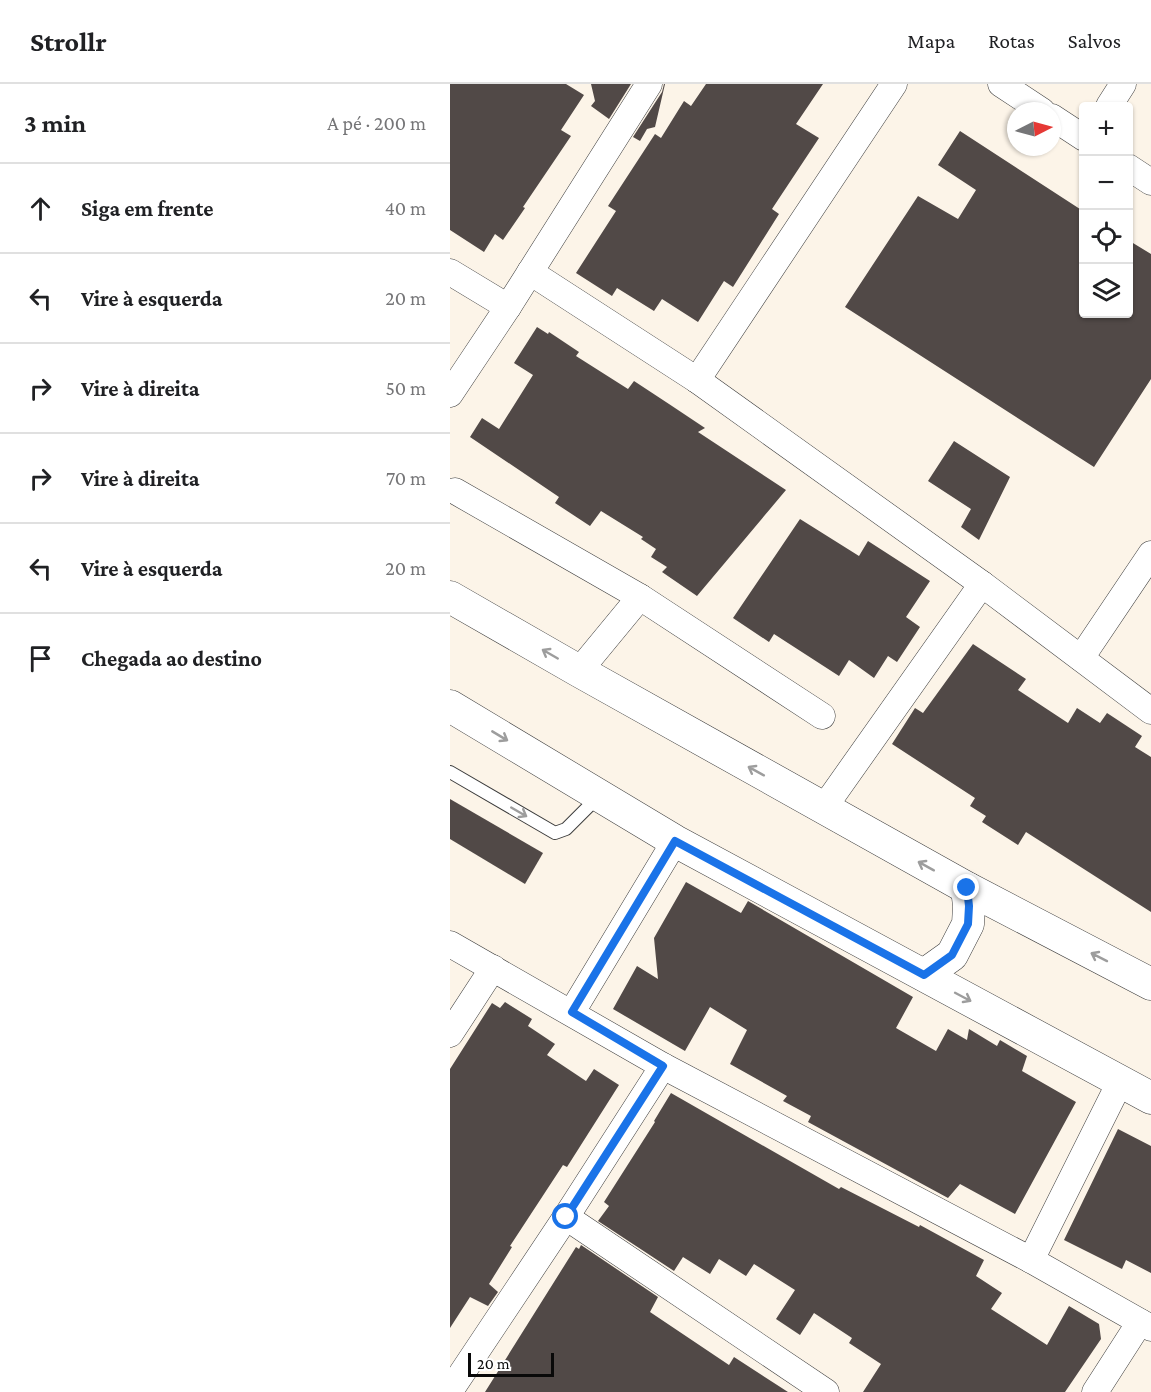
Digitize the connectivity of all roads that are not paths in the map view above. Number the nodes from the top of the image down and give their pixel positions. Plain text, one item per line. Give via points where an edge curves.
1 (649, 84) edge
2 (894, 84) edge
3 (1001, 84) edge
4 (1123, 84) edge
5 (1028, 102) edge
6 (1112, 102) edge
7 (1061, 123) edge
8 (1079, 135) edge
9 (1133, 170) edge
10 (1151, 182) edge
11 (450, 272) edge
12 (530, 272) junction
13 (508, 307) junction
14 (697, 380) junction
15 (450, 394) edge
16 (455, 491) dead end
17 (1151, 554) edge
18 (982, 584) junction
19 (450, 597) edge
20 (640, 597) junction
21 (1081, 658) junction
22 (579, 671) junction
23 (450, 706) edge
24 (1151, 711) edge
25 (822, 716) dead end
26 (450, 772) edge
27 (600, 795) junction
28 (823, 809) junction
29 (675, 841) junction
30 (967, 888) junction
31 (450, 944) edge
32 (493, 968) junction
33 (924, 975) junction
34 (1151, 984) edge
35 (572, 1012) junction
36 (450, 1034) edge
37 (663, 1066) junction
38 (1120, 1082) junction
39 (1151, 1098) edge
40 (566, 1217) junction
41 (1031, 1260) junction
42 (1146, 1325) edge
43 (450, 1391) edge
44 (826, 1392) edge
45 (1095, 1392) edge

1 - 12 street
2 - 14 street
3 - 5 street
4 - 6 street
7 - 8 street
9 - 10 street
11 - 13 street
12 - 13 street
12 - 14 street
13 - 15 street
14 - 18 street
16 - 20 street
17 - 21 street
18 - 21 street
18 - 28 street
22 -> 19 street
20 - 22 street
20 - 25 street
21 - 24 street
28 -> 22 street
23 -> 27 street
26 -> 27 lane via 555,833 566,829
27 - 29 street
30 -> 28 street
29 - 33 street
29 - 35 street
30 - 33 street via 968,924 952,955
34 -> 30 street
31 - 32 street
32 - 35 street
32 - 36 street
33 -> 38 street
35 - 37 street
37 - 40 street
37 - 41 street
38 - 39 street
38 - 41 street
40 - 43 street
40 - 44 street
41 - 42 street
42 - 45 street

